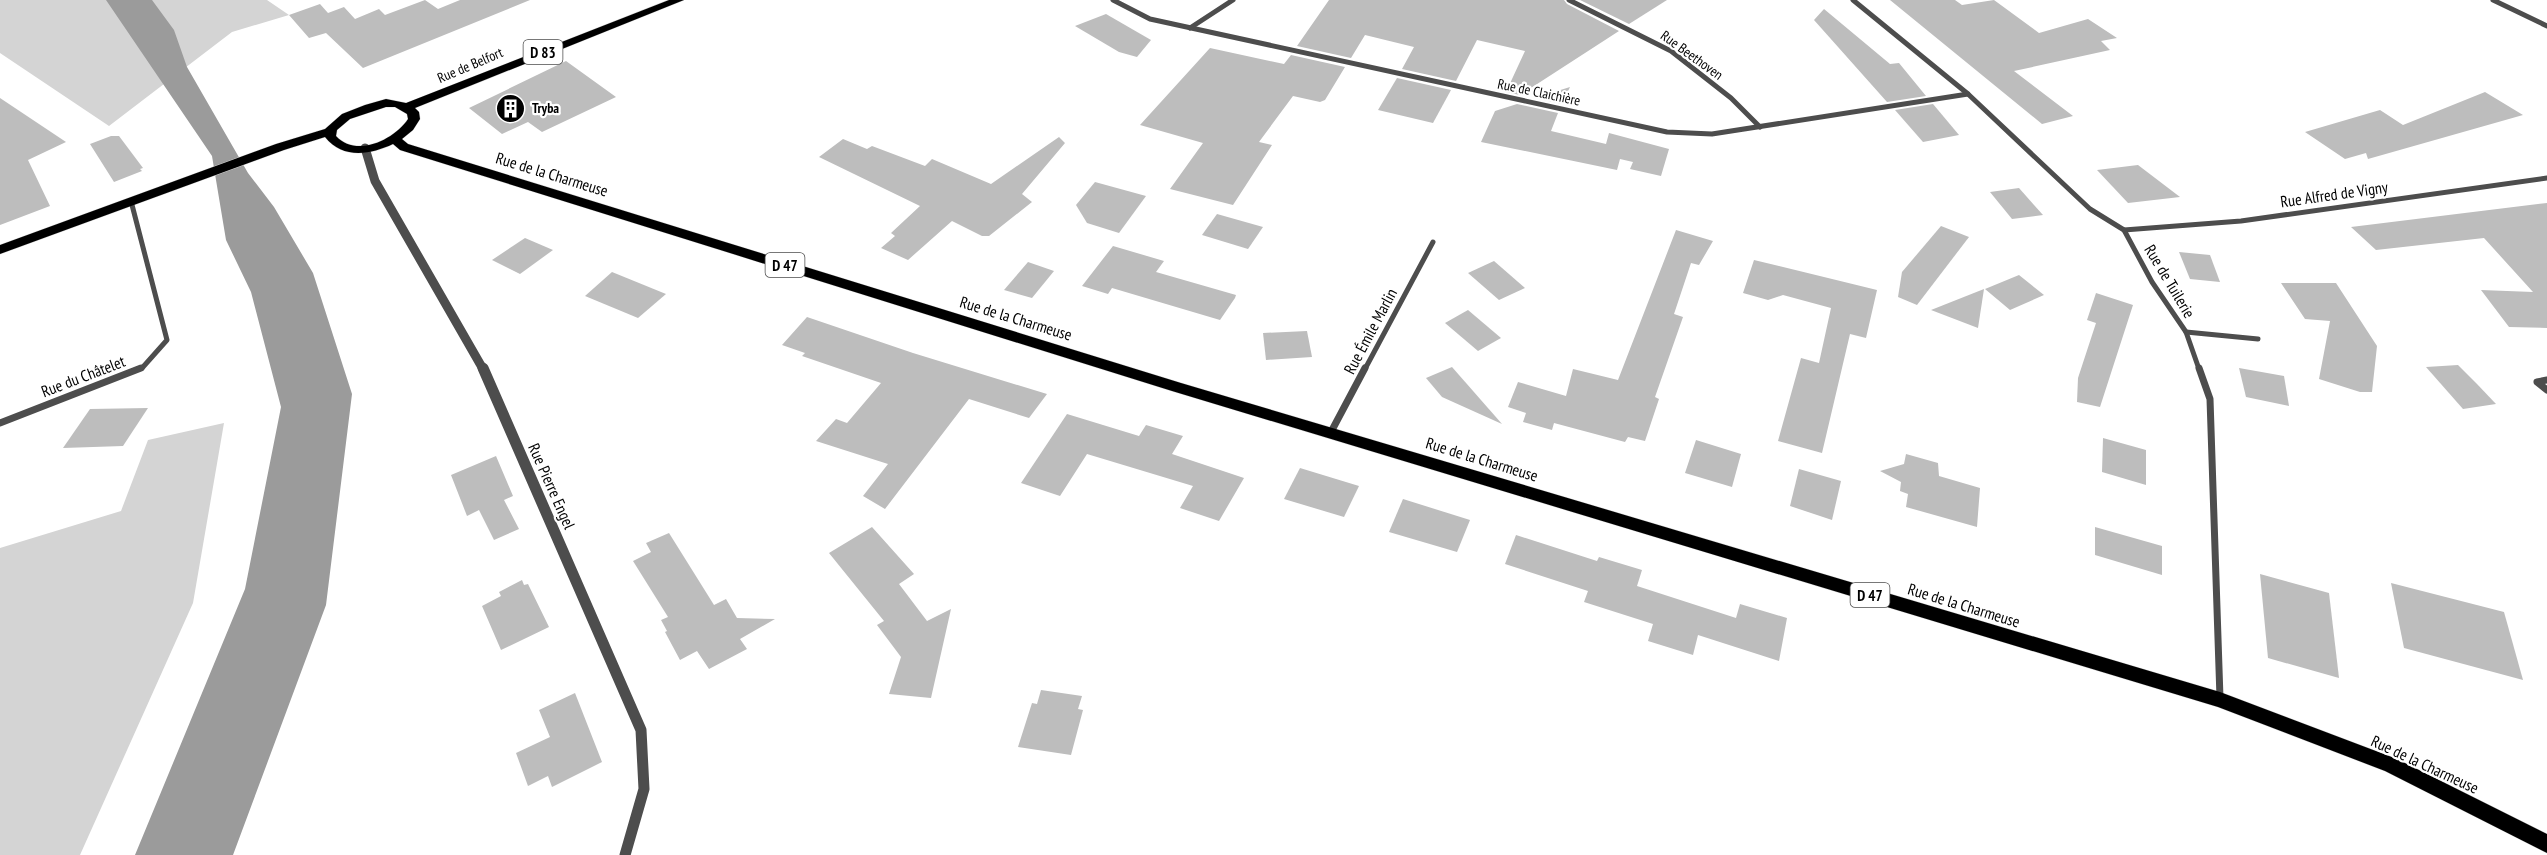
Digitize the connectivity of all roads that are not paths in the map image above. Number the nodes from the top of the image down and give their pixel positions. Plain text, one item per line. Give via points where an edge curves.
1 (680, 0) edge
2 (1113, 0) edge
3 (1233, 0) edge
4 (1569, 0) edge
5 (1853, 0) edge
6 (2493, 0) edge
7 (2547, 26) edge
8 (1190, 28) junction
9 (1968, 94) junction
10 (407, 107) junction
11 (1760, 127) junction
12 (332, 131) junction
13 (394, 140) junction
14 (365, 148) junction
15 (2547, 178) edge
16 (131, 201) junction
17 (2124, 230) junction
18 (1433, 243) dead end
19 (0, 250) edge
20 (2186, 332) junction
21 (2258, 339) dead end
22 (2547, 380) edge
23 (2547, 390) edge
24 (0, 423) edge
25 (1331, 432) junction
26 (2220, 700) junction
27 (2547, 844) edge
28 (626, 855) edge

1 - 10 main road, Rue de Belfort / D 83
2 - 8 street, Rue de Claichière via 1150,19
3 - 8 street
4 - 11 street, Rue Beethoven via 1671,51 1731,98
5 - 9 street, Rue de Tuilerie
6 - 7 street
8 - 11 street, Rue de Claichière via 1667,132 1712,134
9 - 11 street, Rue de Claichière
9 - 17 street, Rue de Tuilerie via 2090,209
10 - 12 main road via 386,103 359,109 337,123
10 - 13 main road via 414,119
12 - 14 main road via 332,137 342,147
12 - 16 main road
13 - 14 main road
13 - 25 main road, Rue de la Charmeuse / D 47 via 404,147
14 - 28 street, Rue Pierre Engel via 375,181 480,362 641,730 644,789
15 - 17 street, Rue Alfred de Vigny via 2241,221
16 - 19 main road
16 - 24 street, Rue du Châtelet via 167,340 143,367
17 - 20 street, Rue de Tuilerie via 2152,282
18 - 25 street, Rue Émile Marlin
20 - 21 street
20 - 26 street, Rue de Tuilerie via 2210,399
22 - 23 street via 2537,381
25 - 26 main road, Rue de la Charmeuse / D 47
26 - 27 main road, Rue de la Charmeuse / D 47 via 2391,765

